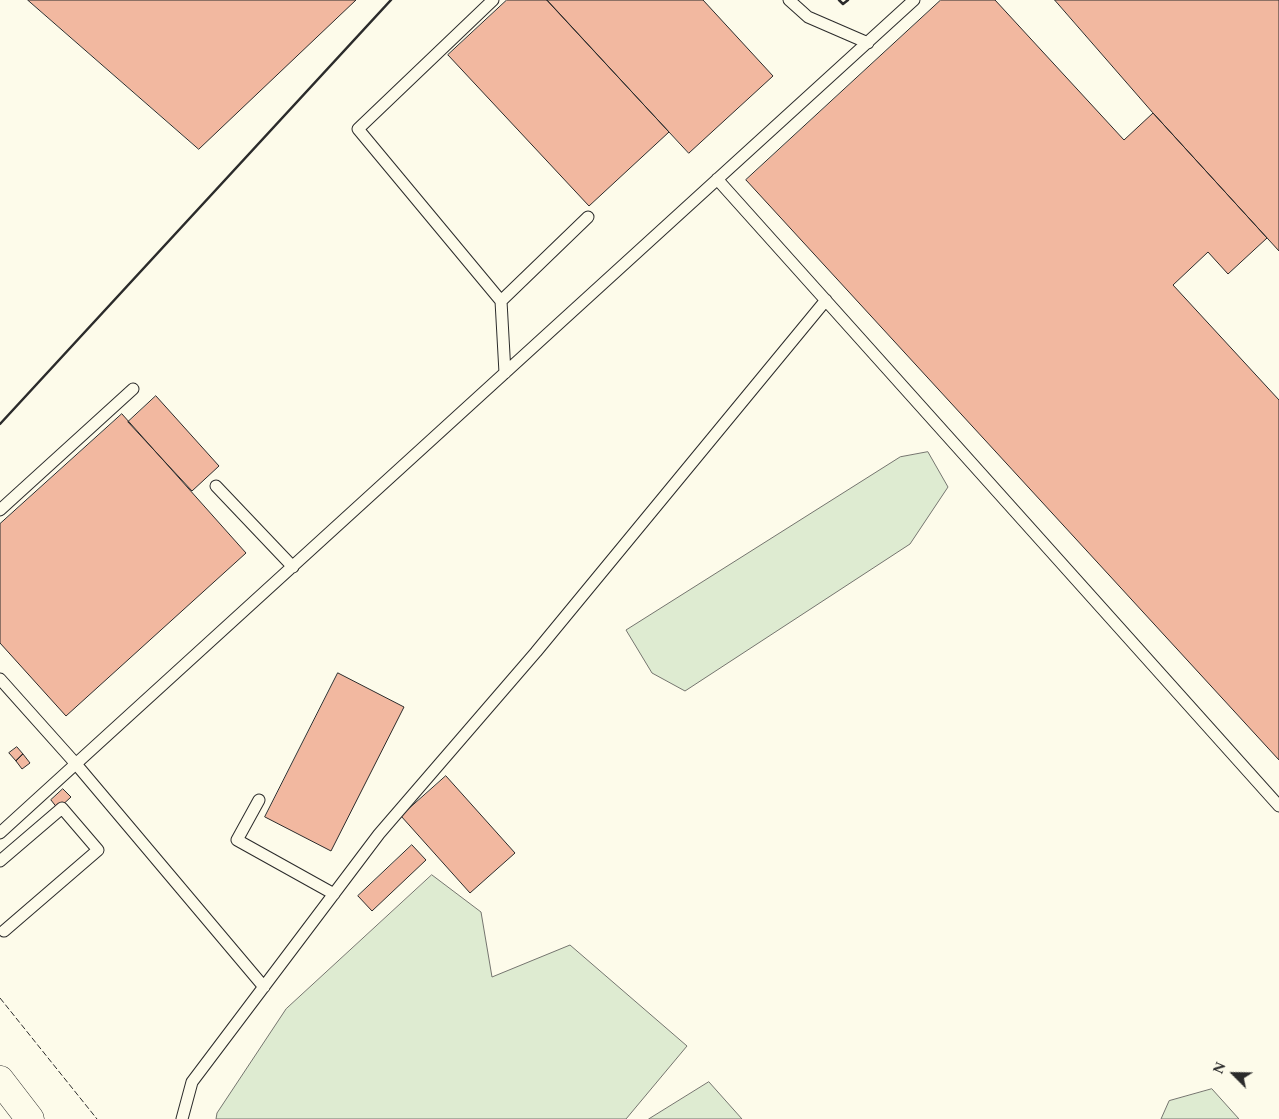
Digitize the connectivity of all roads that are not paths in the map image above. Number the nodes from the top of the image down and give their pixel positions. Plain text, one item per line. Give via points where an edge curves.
1 (493, 0) edge
2 (789, 0) edge
3 (914, 0) edge
4 (868, 42) junction
5 (718, 180) junction
6 (588, 217) dead end
7 (826, 300) junction
8 (501, 301) junction
9 (504, 373) junction
10 (133, 389) dead end
11 (216, 486) dead end
12 (0, 510) edge
13 (293, 567) junction
14 (0, 679) edge
15 (76, 764) junction
16 (259, 800) dead end
17 (1279, 806) edge
18 (0, 833) edge
19 (2, 855) edge
20 (334, 894) junction
21 (4, 931) dead end
22 (264, 987) junction
23 (0, 1080) edge
24 (30, 1119) edge
25 (182, 1119) edge

1 - 8 lane via 358,129
2 - 4 lane via 808,17
3 - 4 lane
4 - 5 lane
5 - 7 lane
5 - 9 lane
6 - 8 lane
7 - 17 lane
7 - 20 lane via 536,652 379,834
8 - 9 lane
9 - 13 lane
10 - 12 lane
11 - 13 lane
13 - 15 lane
14 - 15 lane
15 - 18 lane
15 - 22 lane
16 - 20 lane via 237,840
19 - 21 lane via 62,808 98,850
20 - 22 lane
22 - 25 lane via 192,1082
23 - 24 main road

